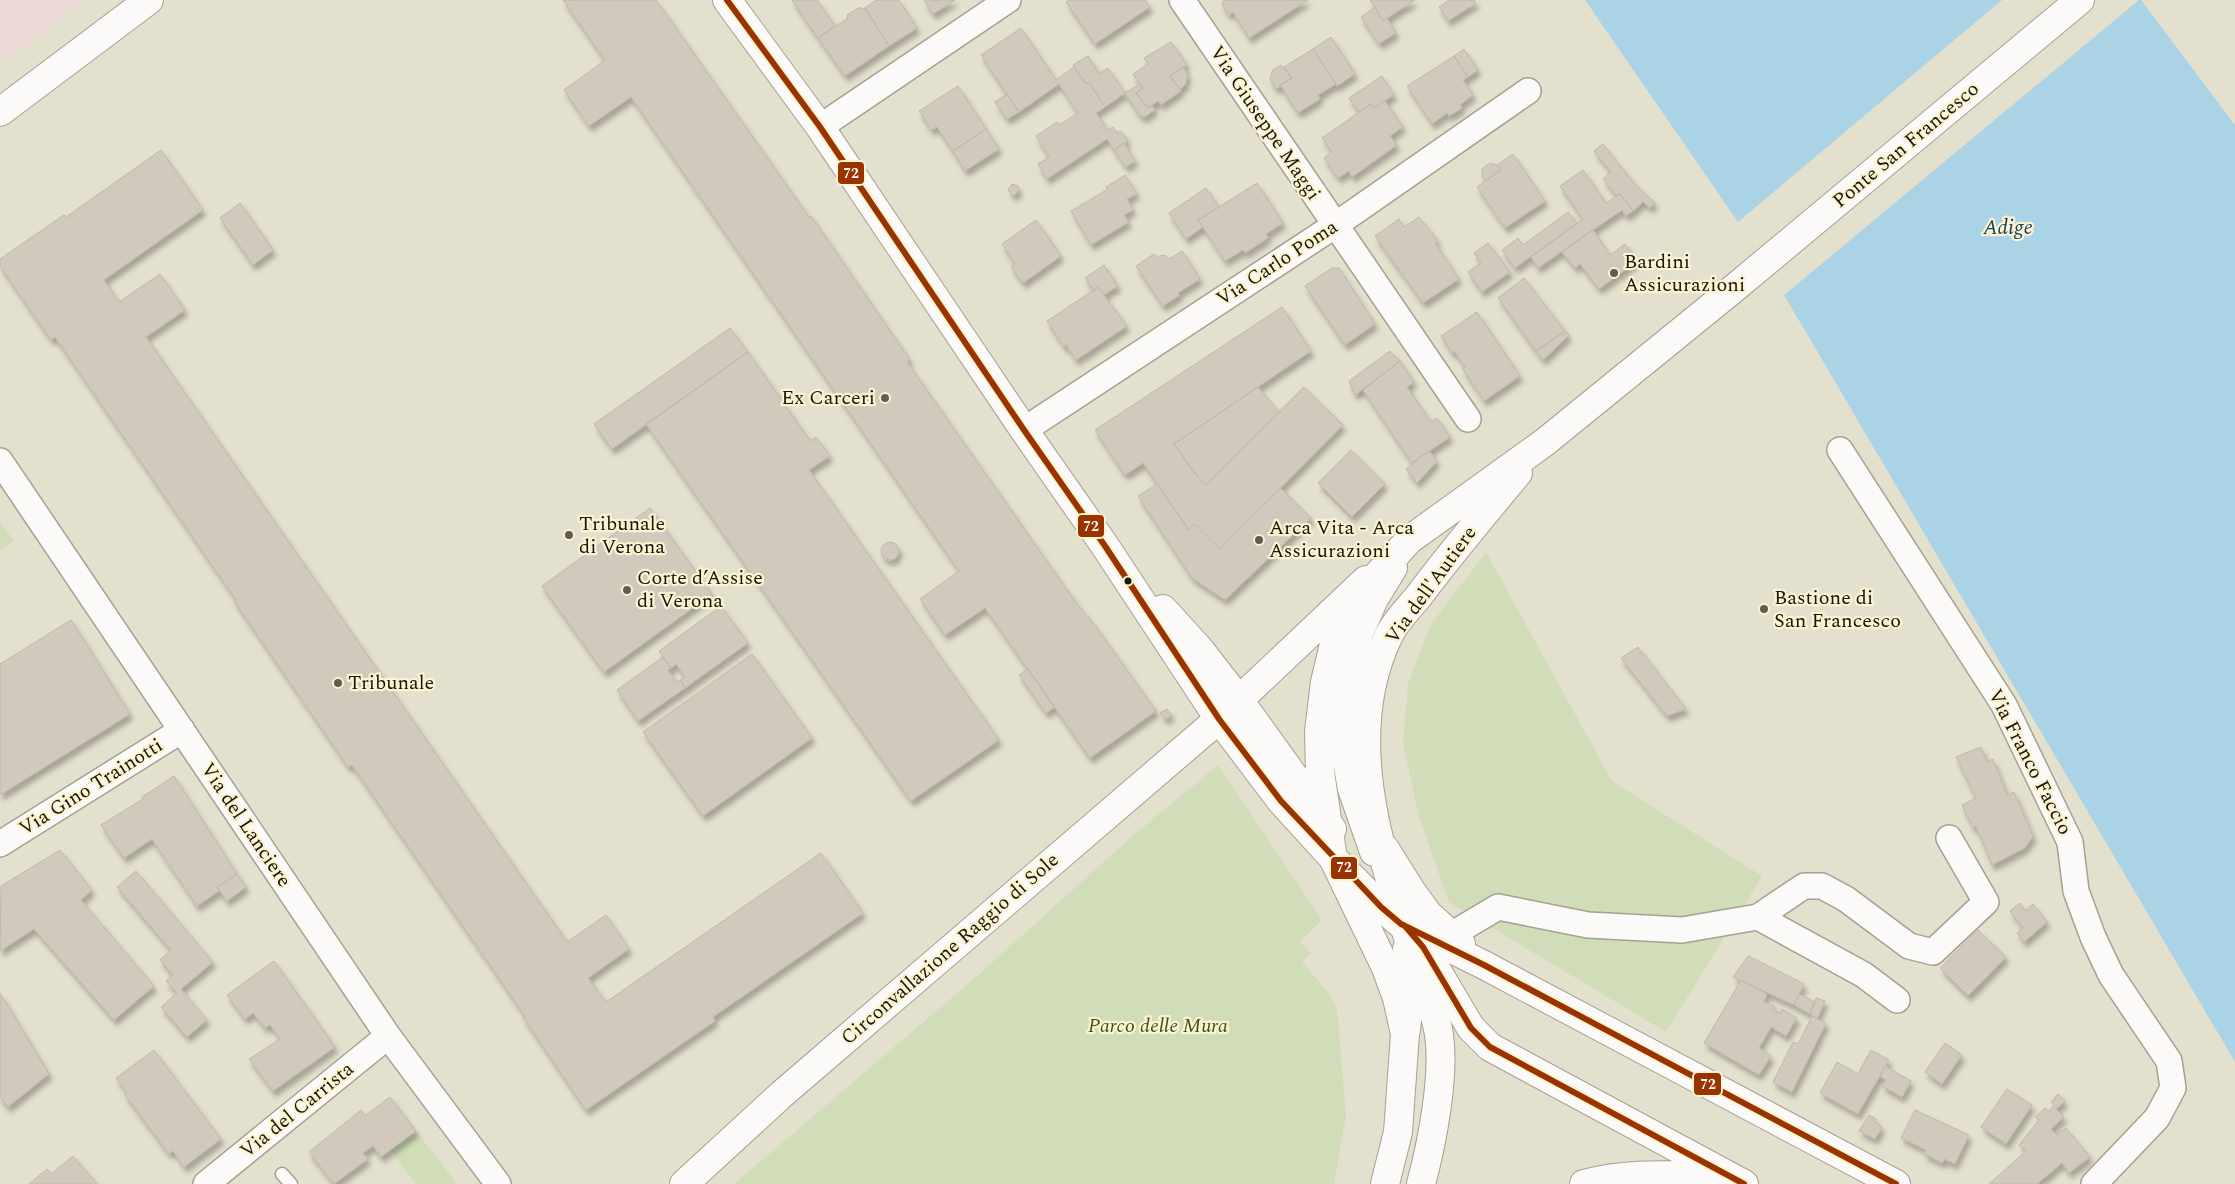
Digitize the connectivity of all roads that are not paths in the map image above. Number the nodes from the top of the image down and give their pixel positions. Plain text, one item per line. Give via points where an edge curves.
1 (149, 0) edge
2 (727, 0) edge
3 (1008, 0) edge
4 (1182, 0) edge
5 (2080, 0) edge
6 (1528, 91) dead end
7 (0, 112) edge
8 (820, 127) junction
9 (1334, 226) junction
10 (1732, 290) joint
11 (1468, 419) dead end
12 (1024, 430) junction
13 (1545, 442) junction
14 (1840, 450) dead end
15 (0, 461) edge
16 (1409, 540) junction
17 (1105, 546) junction
18 (1239, 700) junction
19 (1219, 719) junction
20 (182, 730) junction
21 (1328, 822) junction
22 (1949, 838) dead end
23 (1381, 841) junction
24 (0, 844) edge
25 (1333, 858) junction
26 (1758, 916) junction
27 (1404, 926) junction
28 (1451, 935) junction
29 (1484, 965) junction
30 (1897, 1000) dead end
31 (1405, 1034) junction
32 (388, 1036) junction
33 (282, 1174) dead end
34 (1737, 1180) edge
35 (206, 1184) edge
36 (291, 1184) edge
37 (498, 1184) edge
38 (684, 1184) edge
39 (1385, 1184) edge
40 (1421, 1184) edge
41 (1584, 1184) edge
42 (1896, 1184) edge
43 (2094, 1184) edge

1 - 7 main road
2 - 8 main road
3 - 8 street
4 - 9 street, Via Giuseppe Maggi
5 - 10 main road, Ponte San Francesco
6 - 9 street, Via Carlo Poma
8 - 12 main road
9 - 11 street, Via Giuseppe Maggi
9 - 12 street, Via Carlo Poma
10 - 13 main road, Via dell'Autiere
12 - 17 main road
13 - 16 main road, Via dell'Autiere
13 - 23 main road, Via dell'Autiere via 1450,554 1388,636 1372,679 1365,725 1372,809
14 - 43 street, Via Franco Faccio via 2004,705 2070,842 2076,891 2092,937 2111,975 2169,1061 2173,1088 2158,1118
15 - 20 street, Via del Lanciere
16 - 18 main road, Via dell'Autiere
16 - 21 main road, Via dell'Autiere via 1364,590 1335,640 1325,682 1319,731 1320,772
16 - 27 main road via 1374,599 1359,633 1348,673 1341,726 1352,789 1368,840 1392,889
17 - 18 main road via 1201,651
17 - 19 main road, Via dell'Autiere
18 - 21 main road, Via dell'Autiere
19 - 25 main road, Via dell'Autiere via 1281,801
19 - 38 main road, Circonvallazione Raggio di Sole via 782,1094
20 - 24 street, Via Gino Trainotti
20 - 32 street, Via del Lanciere
21 - 25 main road, Via dell'Autiere
21 - 27 main road, Via dell'Autiere via 1347,853
22 - 26 street via 1986,902 1933,952 1909,946 1846,899 1822,886 1804,886
23 - 27 main road, Via dell'Autiere
23 - 28 main road via 1428,914
25 - 27 main road, Via dell'Autiere
25 - 31 main road, Via dell'Autiere via 1386,968
26 - 28 street via 1682,930 1588,925 1498,907
26 - 30 street via 1864,974
27 - 29 main road
27 - 31 main road via 1411,982
27 - 34 main road via 1423,947 1471,1028 1490,1047
27 - 40 main road via 1439,1033 1441,1060 1430,1150
28 - 29 main road
29 - 42 main road
31 - 39 main road via 1398,1132
32 - 35 street, Via del Carrista
32 - 37 street, Via del Lanciere
33 - 36 lane
34 - 41 main road via 1630,1177

